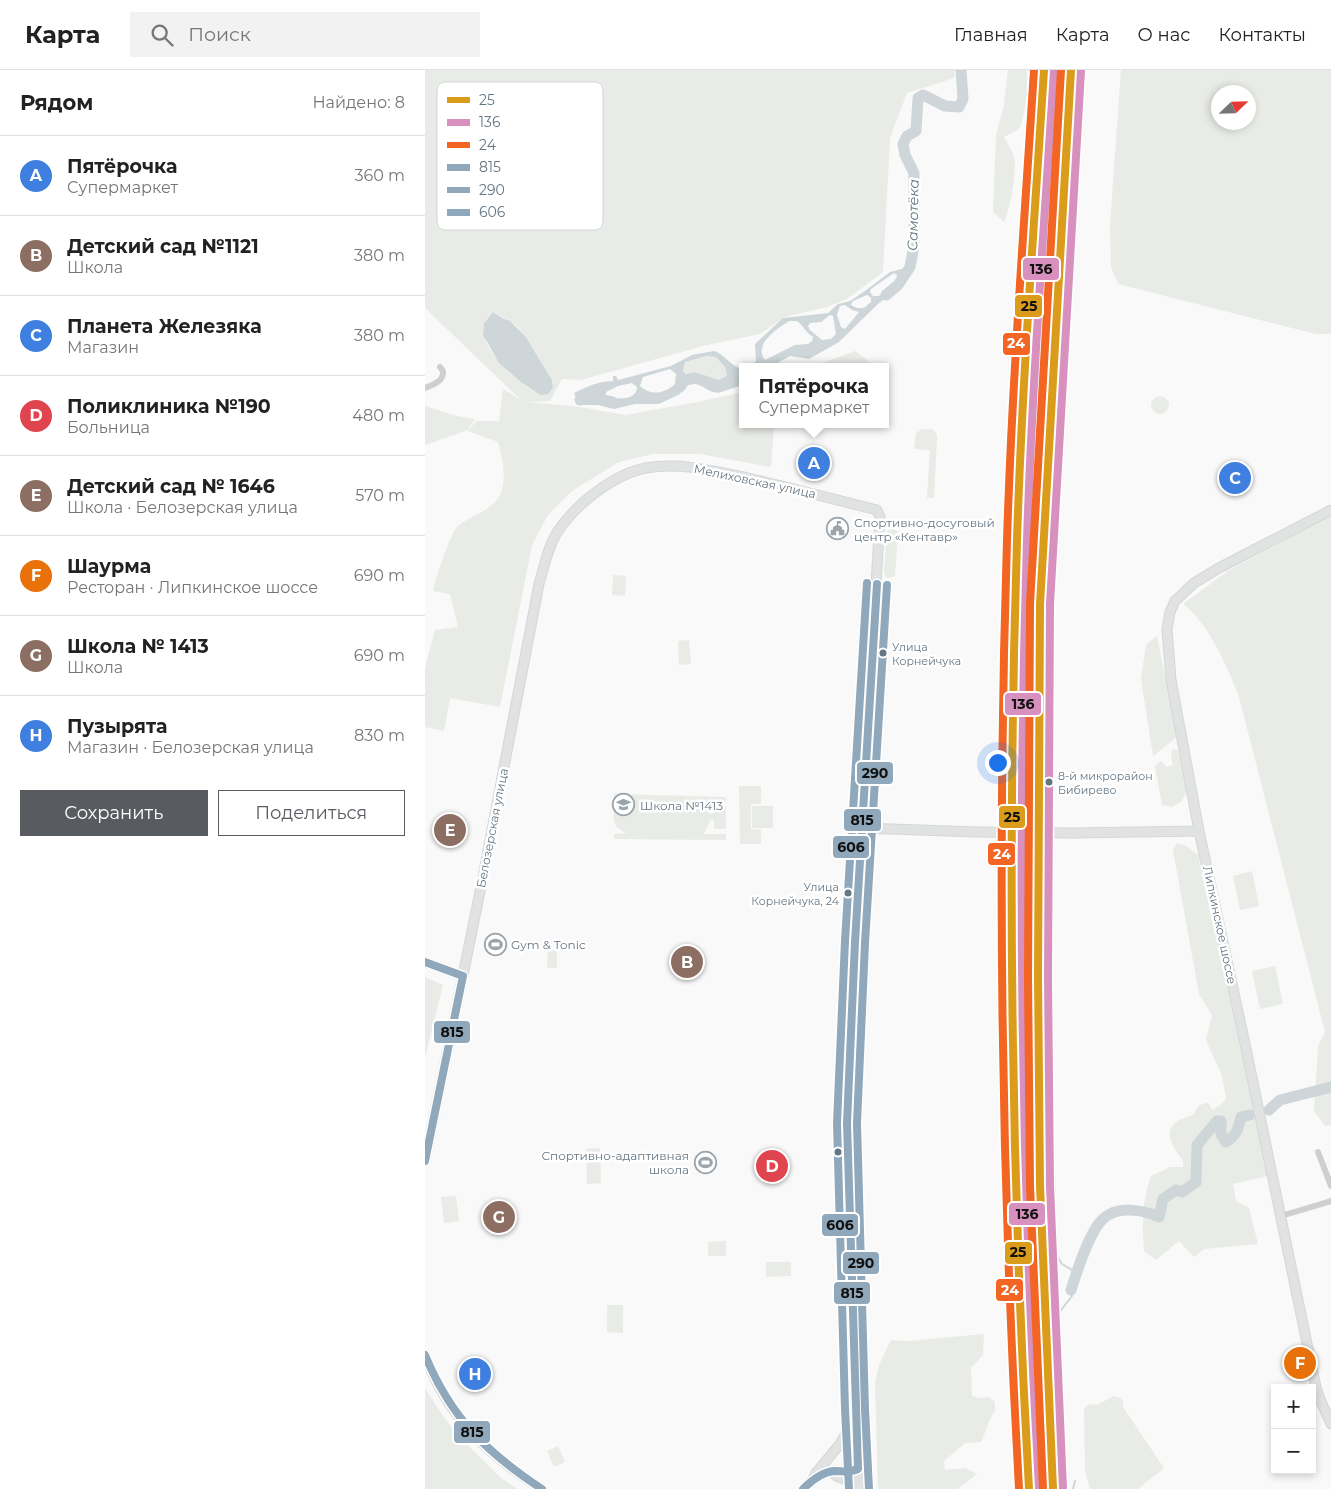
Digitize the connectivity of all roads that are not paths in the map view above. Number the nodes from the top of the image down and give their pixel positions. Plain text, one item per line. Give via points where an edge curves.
1 (1044, 70) edge
2 (1071, 70) edge
3 (440, 367) dead end
4 (425, 388) edge
5 (581, 504) joint
6 (1331, 510) edge
7 (862, 828) junction
8 (1199, 831) junction
9 (425, 962) edge
10 (463, 976) junction
11 (1318, 1152) dead end
12 (425, 1161) edge
13 (1331, 1186) edge
14 (1331, 1201) edge
15 (1281, 1216) junction
16 (425, 1355) edge
17 (855, 1417) junction
18 (1331, 1424) edge
19 (840, 1444) junction
20 (857, 1452) junction
21 (858, 1469) junction
22 (826, 1474) junction
23 (813, 1479) junction
24 (542, 1489) edge
25 (803, 1489) edge
26 (858, 1489) edge
27 (1029, 1489) edge
28 (1053, 1489) edge

1 - 27 highway via 1023,406 1015,603 1012,977 1015,1187
2 - 28 highway via 1040,604 1037,977 1040,1186
3 - 4 street via 443,371 441,378
5 - 7 street, Мелиховская улица via 622,475 659,466 698,467 877,510 881,517
5 - 10 street, Белозерская улица via 558,531 539,584
6 - 8 street, Липкинское шоссе via 1205,576 1178,597 1170,612 1167,638 1171,680
7 - 8 street, bridge via 1074,833
7 - 17 street via 847,1123
8 - 15 street, Липкинское шоссе
9 - 10 street
10 - 12 street, Белозерская улица
11 - 13 street
14 - 15 street
15 - 18 street, Липкинское шоссе via 1319,1397
16 - 24 street via 437,1386 468,1428 504,1464
17 - 19 street
17 - 20 street
19 - 20 street via 852,1444
19 - 23 street
20 - 21 street
21 - 22 street via 851,1473 833,1471
21 - 26 street
22 - 23 street
22 - 26 street via 849,1481
23 - 25 street

